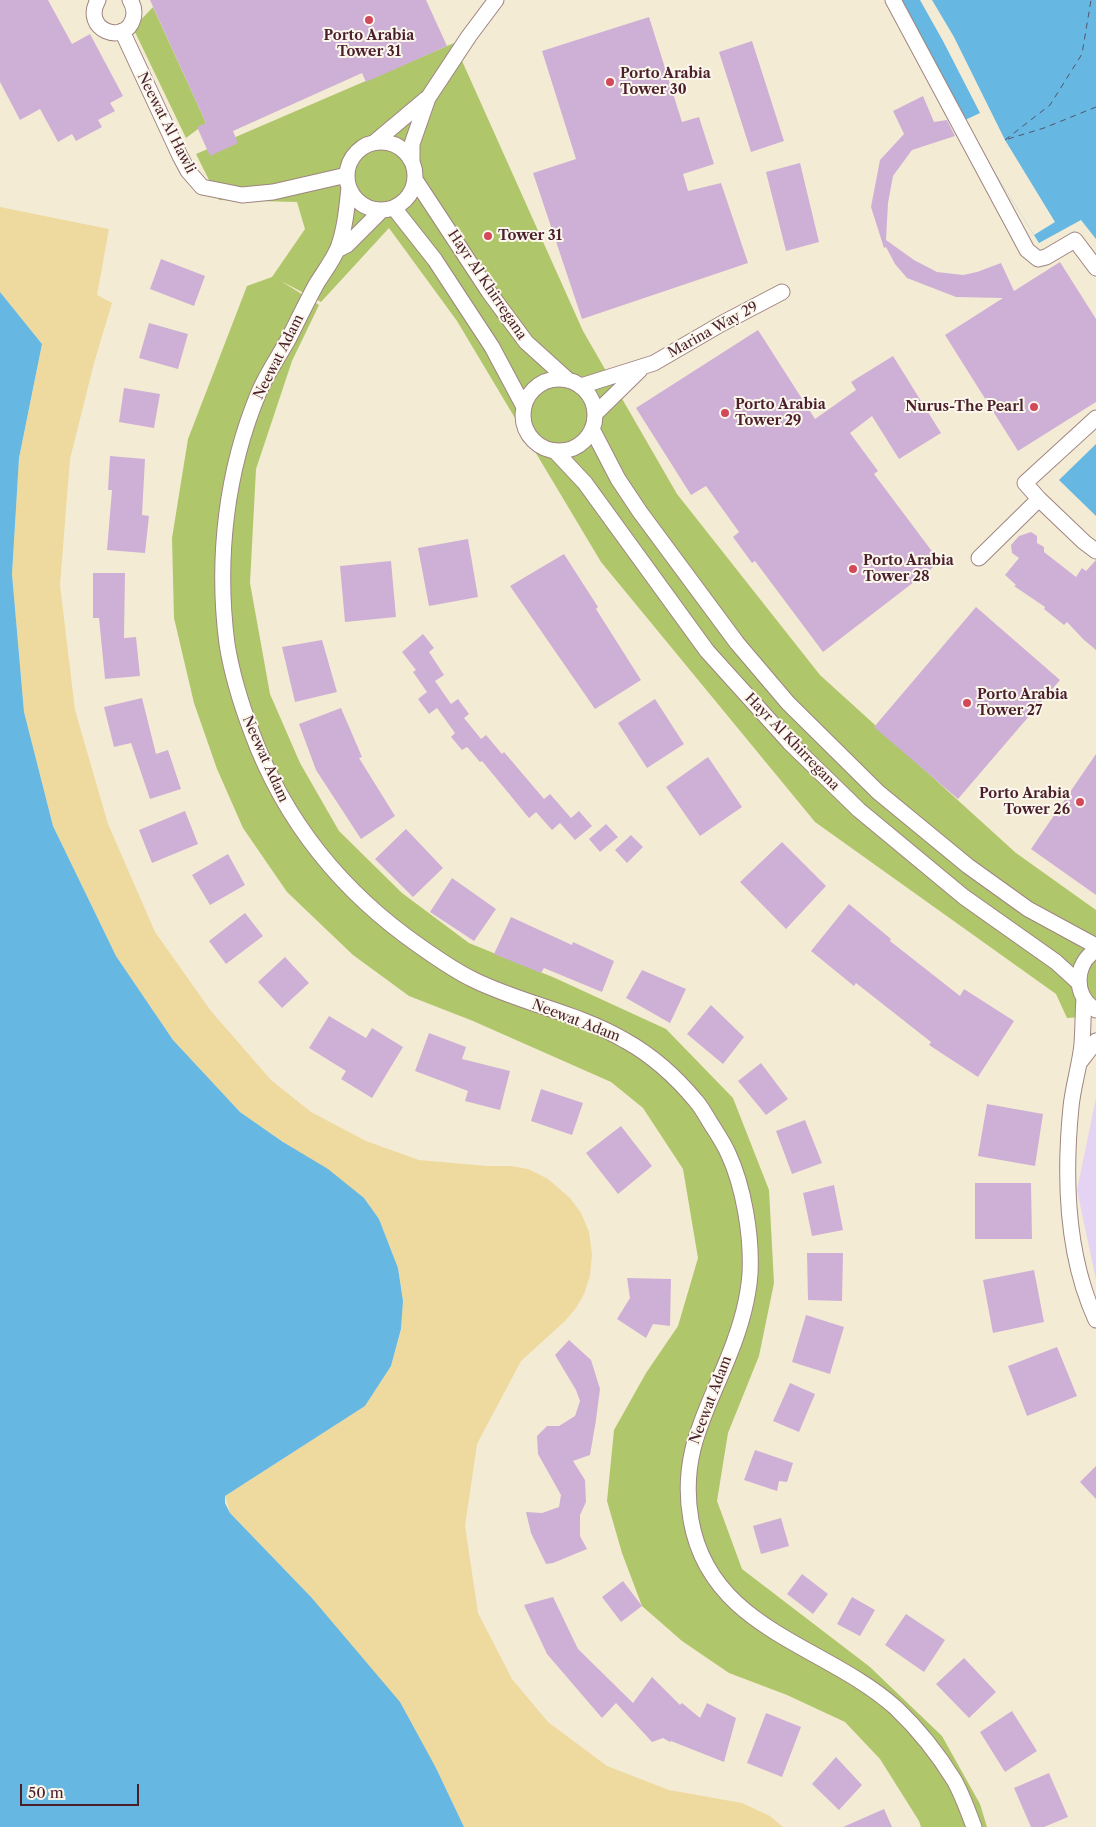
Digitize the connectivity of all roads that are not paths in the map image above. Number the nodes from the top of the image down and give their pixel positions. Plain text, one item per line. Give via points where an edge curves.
1 (98, 0) edge
2 (130, 0) edge
3 (496, 0) edge
4 (893, 0) edge
5 (122, 31) junction
6 (428, 98) junction
7 (376, 142) junction
8 (412, 160) junction
9 (348, 181) junction
10 (416, 181) junction
11 (387, 210) junction
12 (337, 250) junction
13 (1096, 268) edge
14 (782, 292) dead end
15 (643, 367) junction
16 (575, 383) junction
17 (524, 407) junction
18 (595, 414) junction
19 (1096, 418) edge
20 (592, 429) junction
21 (555, 451) junction
22 (1039, 499) junction
23 (1096, 551) edge
24 (979, 558) dead end
25 (1096, 948) edge
26 (1079, 984) junction
27 (1084, 998) junction
28 (1096, 1010) edge
29 (1096, 1041) edge
30 (1079, 1063) junction
31 (1096, 1320) edge
32 (974, 1827) edge

1 - 5 street via 94,6 98,25 109,32
2 - 5 street via 134,16 128,28
3 - 6 street
4 - 13 street via 1027,250 1038,259 1046,258 1075,240
5 - 9 street, Neewat Al Hawli via 180,156 202,187 242,195
6 - 7 street
6 - 8 street via 412,144
7 - 8 street via 397,145
7 - 9 street via 355,153 349,163
8 - 10 street
9 - 11 street via 358,201 373,210
9 - 12 street, Neewat Adam via 347,208
10 - 11 street via 408,198
10 - 16 street, Hayr Al Khirregana via 526,342
11 - 12 street, Neewat Adam
11 - 17 street, Hayr Al Khirregana via 440,268 492,347
12 - 32 street, Neewat Adam via 260,390 229,492 222,591 227,640 237,694 259,753 288,810 317,851 394,928 471,979 582,1020 625,1040 664,1067 700,1105 730,1156 741,1192 749,1235 750,1275 730,1353 692,1444 687,1482 691,1521 700,1553 714,1578 737,1605 768,1629 857,1678 895,1708 930,1745 956,1783
14 - 15 street, Marina Way 29
15 - 16 street, Marina Way 29
15 - 18 street, Marina Way 29
16 - 17 street via 554,380 540,384
16 - 18 street via 588,394
17 - 21 street via 523,419 534,441
18 - 20 street
19 - 22 street via 1025,484
20 - 21 street via 577,446
20 - 25 street, Hayr Al Khirregana via 618,479 672,557 737,644 800,716 878,792 968,866 1028,909
21 - 26 street, Hayr Al Khirregana via 585,483 707,651 790,743 858,810 964,896 1056,962
22 - 23 street
22 - 24 street
25 - 26 street via 1082,965
26 - 27 street
27 - 28 street
27 - 30 street
29 - 30 street
30 - 31 street via 1071,1105 1068,1149 1070,1213 1076,1254

